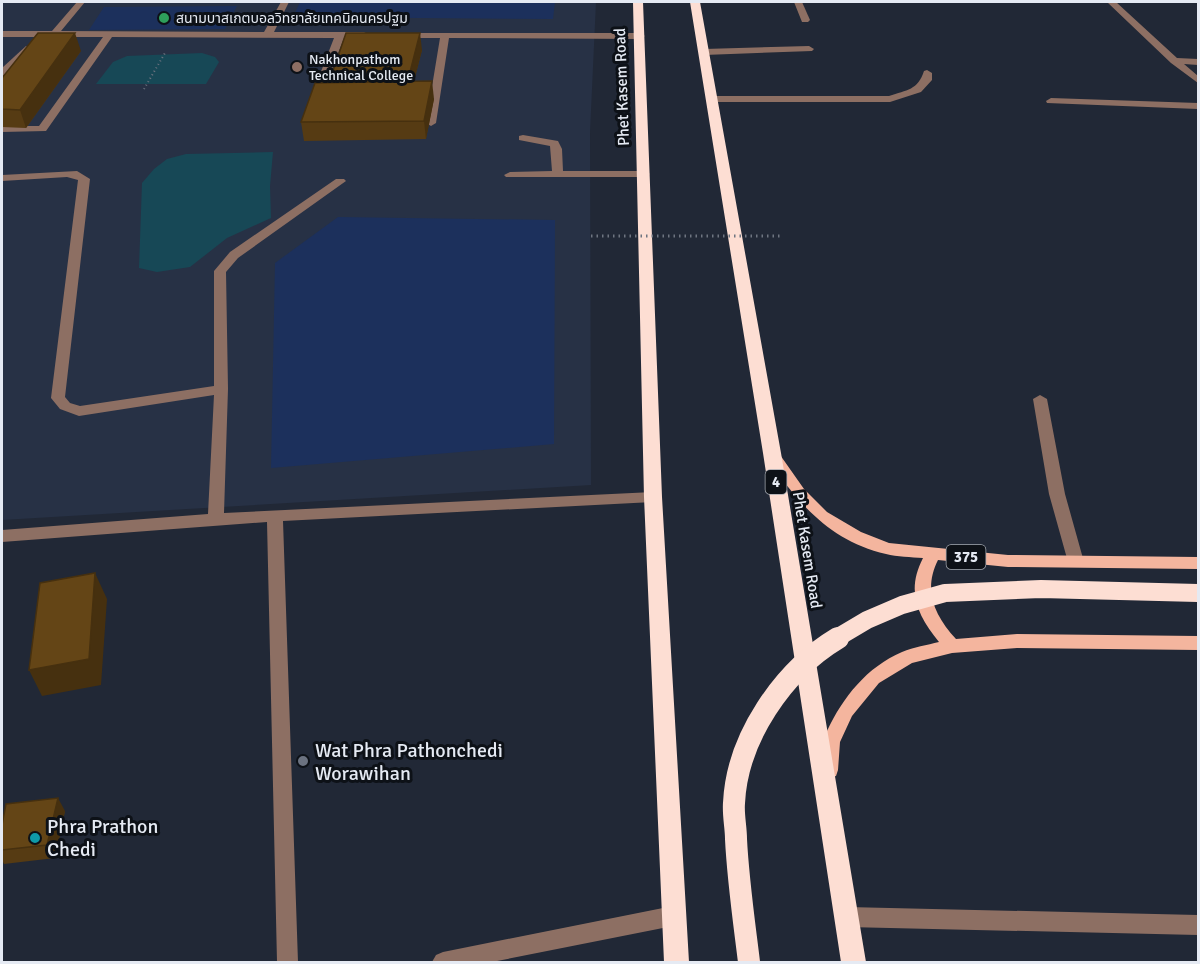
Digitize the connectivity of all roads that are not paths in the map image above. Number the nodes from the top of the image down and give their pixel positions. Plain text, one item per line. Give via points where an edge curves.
1 (81, 2) edge
2 (285, 2) edge
3 (638, 2) edge
4 (695, 2) edge
5 (798, 2) edge
6 (1111, 2) edge
7 (806, 20) dead end
8 (50, 33) junction
9 (2, 34) edge
10 (110, 34) junction
11 (268, 34) junction
12 (340, 35) junction
13 (375, 35) edge
14 (387, 35) edge
15 (445, 35) junction
16 (640, 36) junction
17 (810, 49) dead end
18 (704, 52) junction
19 (1174, 61) junction
20 (1198, 62) edge
21 (927, 73) dead end
22 (2, 74) edge
23 (1198, 80) edge
24 (712, 99) junction
25 (1051, 101) dead end
26 (1198, 106) edge
27 (311, 110) edge
28 (431, 123) dead end
29 (2, 129) edge
30 (523, 138) dead end
31 (644, 174) junction
32 (510, 175) dead end
33 (558, 175) junction
34 (2, 178) edge
35 (340, 181) dead end
36 (221, 388) junction
37 (1040, 399) dead end
38 (772, 453) junction
39 (653, 496) junction
40 (275, 517) junction
41 (216, 519) junction
42 (2, 536) edge
43 (933, 554) junction
44 (1076, 562) junction
45 (1198, 563) edge
46 (1198, 593) edge
47 (1198, 643) edge
48 (952, 646) junction
49 (826, 796) junction
50 (673, 916) junction
51 (847, 917) junction
52 (1198, 925) edge
53 (288, 963) edge
54 (443, 963) edge
55 (677, 963) edge
56 (749, 963) edge
57 (854, 963) edge

1 - 8 street
2 - 11 street
3 - 16 highway, Phet Kasem Road
4 - 18 highway, Phet Kasem Road / 4
5 - 7 street
6 - 19 street
8 - 9 street
8 - 10 street
8 - 22 street
10 - 11 street
10 - 29 street via 42,129
11 - 12 street
12 - 13 street
12 - 27 street
14 - 15 street
15 - 16 street
15 - 28 street
16 - 31 highway, Phet Kasem Road
17 - 18 street
18 - 24 highway, Phet Kasem Road / 4
19 - 20 street
19 - 23 street
21 - 24 street via 927,80 917,90 890,99
24 - 38 highway, Phet Kasem Road / 4
25 - 26 street
30 - 33 street via 554,143
31 - 33 street
31 - 39 highway, Phet Kasem Road
32 - 33 street
34 - 36 street via 77,174 84,179 58,398 65,406 80,411
35 - 36 street via 234,255 220,271
36 - 41 street
37 - 44 street via 1057,494
38 - 43 main road, 375 via 799,493 822,516 887,549
38 - 49 highway, Phet Kasem Road / 4
39 - 40 street
39 - 50 highway, Phet Kasem Road
40 - 41 street
40 - 53 street
41 - 42 street
43 - 44 main road, 375
43 - 48 main road via 923,575 926,606
44 - 45 main road, 375
46 - 56 highway, bridge via 1019,589 940,594 894,608 840,636 802,664 771,699 745,750 734,799 737,867
47 - 48 main road via 1017,641
48 - 49 main road via 907,657 873,678 845,711 831,742
49 - 51 highway, Phet Kasem Road / 4
50 - 54 street
50 - 55 highway, Phet Kasem Road
51 - 52 street
51 - 57 highway, Phet Kasem Road / 4

